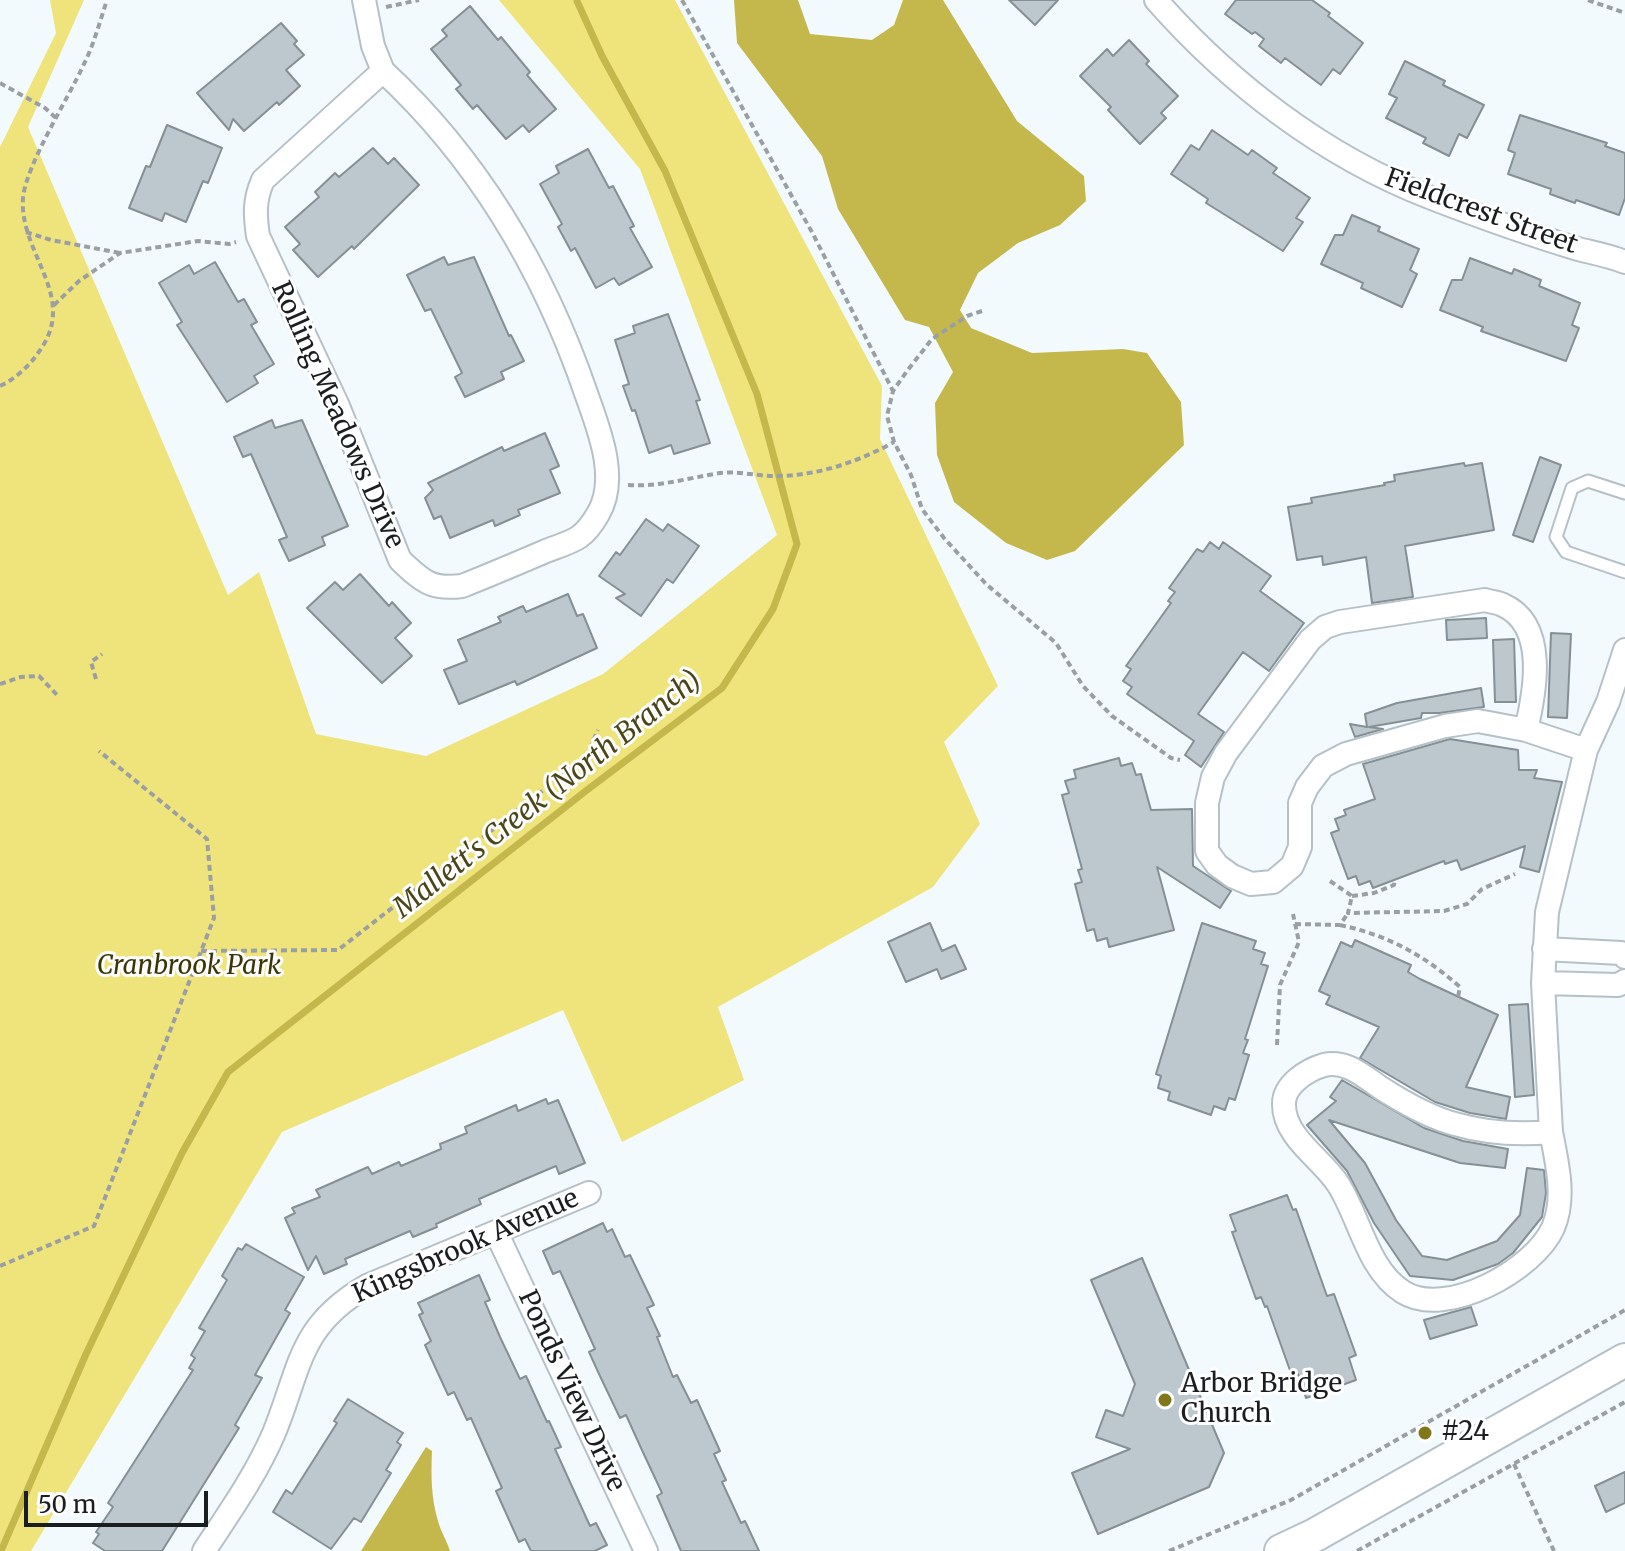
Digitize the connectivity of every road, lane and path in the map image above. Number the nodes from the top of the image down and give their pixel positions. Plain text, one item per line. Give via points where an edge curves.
1 (107, 0) edge
2 (419, 0) edge
3 (682, 0) edge
4 (1156, 0) edge
5 (1588, 0) edge
6 (364, 6) edge
7 (1625, 13) edge
8 (383, 71) junction
9 (0, 83) edge
10 (56, 118) junction
11 (26, 232) junction
12 (258, 236) junction
13 (120, 253) junction
14 (1625, 262) edge
15 (54, 305) junction
16 (982, 311) dead end
17 (0, 386) edge
18 (893, 391) junction
19 (894, 442) junction
20 (622, 485) dead end
21 (1625, 493) edge
22 (1625, 572) edge
23 (1625, 650) edge
24 (102, 654) dead end
25 (96, 679) dead end
26 (0, 684) edge
27 (58, 696) dead end
28 (598, 730) dead end
29 (1526, 730) junction
30 (1586, 750) junction
31 (99, 751) dead end
32 (1180, 760) dead end
33 (1515, 874) dead end
34 (1395, 879) dead end
35 (1330, 881) dead end
36 (1352, 896) junction
37 (1348, 913) junction
38 (1293, 914) dead end
39 (1295, 924) junction
40 (1340, 925) junction
41 (1544, 949) junction
42 (201, 951) junction
43 (1625, 957) edge
44 (1625, 981) edge
45 (1543, 983) junction
46 (1458, 997) dead end
47 (1277, 1045) dead end
48 (1551, 1132) junction
49 (589, 1193) dead end
50 (496, 1232) junction
51 (0, 1266) edge
52 (1625, 1310) edge
53 (1625, 1360) edge
54 (1625, 1402) edge
55 (1514, 1464) junction
56 (204, 1551) edge
57 (646, 1551) edge
58 (1169, 1551) edge
59 (1281, 1551) edge
60 (1357, 1551) edge
61 (1554, 1551) edge

1 - 10 path via 86,61
2 - 6 path
3 - 18 path via 813,234
4 - 14 street, Fieldcrest Street via 1233,77 1356,163 1439,201
5 - 7 path
6 - 8 street, Rolling Meadows Drive
8 - 12 street, Rolling Meadows Drive via 263,180 254,212
8 - 12 street, Rolling Meadows Drive via 414,99 494,202 567,337 601,435 607,486 600,512 580,536 462,586 441,588 418,577 400,560 338,406
9 - 10 path
10 - 11 path via 23,197
11 - 13 path
11 - 15 path
12 - 13 path via 229,244 198,241
13 - 15 path
15 - 17 path via 49,335 36,357
16 - 18 path via 932,339
18 - 19 path via 887,416
19 - 20 path via 828,470 778,476 723,473 653,486
19 - 32 path via 922,509 944,538 986,584 1056,643 1083,686 1112,716
21 - 22 lane via 1588,481 1572,488 1556,537 1566,552
23 - 30 street
24 - 25 path via 91,662
26 - 27 path via 39,676
28 - 42 path via 586,757 338,950
29 - 29 street via 1478,721 1445,726 1346,754 1323,766 1300,803 1300,847 1292,866 1273,882 1251,884 1232,876 1207,851 1213,777 1310,640 1325,627 1485,600 1502,604 1521,618 1532,638 1533,699
29 - 30 street
30 - 41 street via 1547,912
31 - 42 path via 207,839 214,918
33 - 37 path via 1482,889 1467,904 1444,911
34 - 36 path via 1394,885 1374,893
35 - 36 path
36 - 37 path
37 - 40 path
38 - 39 path
39 - 40 path
39 - 47 path via 1299,942 1280,985
40 - 46 path via 1373,932 1410,950 1460,987
41 - 43 street
41 - 45 street
42 - 51 path via 94,1226
44 - 45 street
45 - 48 street
48 - 48 street via 1559,1201 1542,1247 1510,1274 1472,1290 1442,1300 1417,1298 1384,1274 1336,1181 1287,1121 1283,1102 1298,1079 1328,1064 1361,1073 1421,1112 1455,1124 1524,1135
49 - 50 street, Kingsbrook Avenue
50 - 56 street, Kingsbrook Avenue via 367,1286 323,1320 305,1346 274,1434 250,1481
50 - 57 street, Ponds View Drive
52 - 58 path via 1291,1500
53 - 59 street
54 - 55 path
55 - 60 path
55 - 61 path

